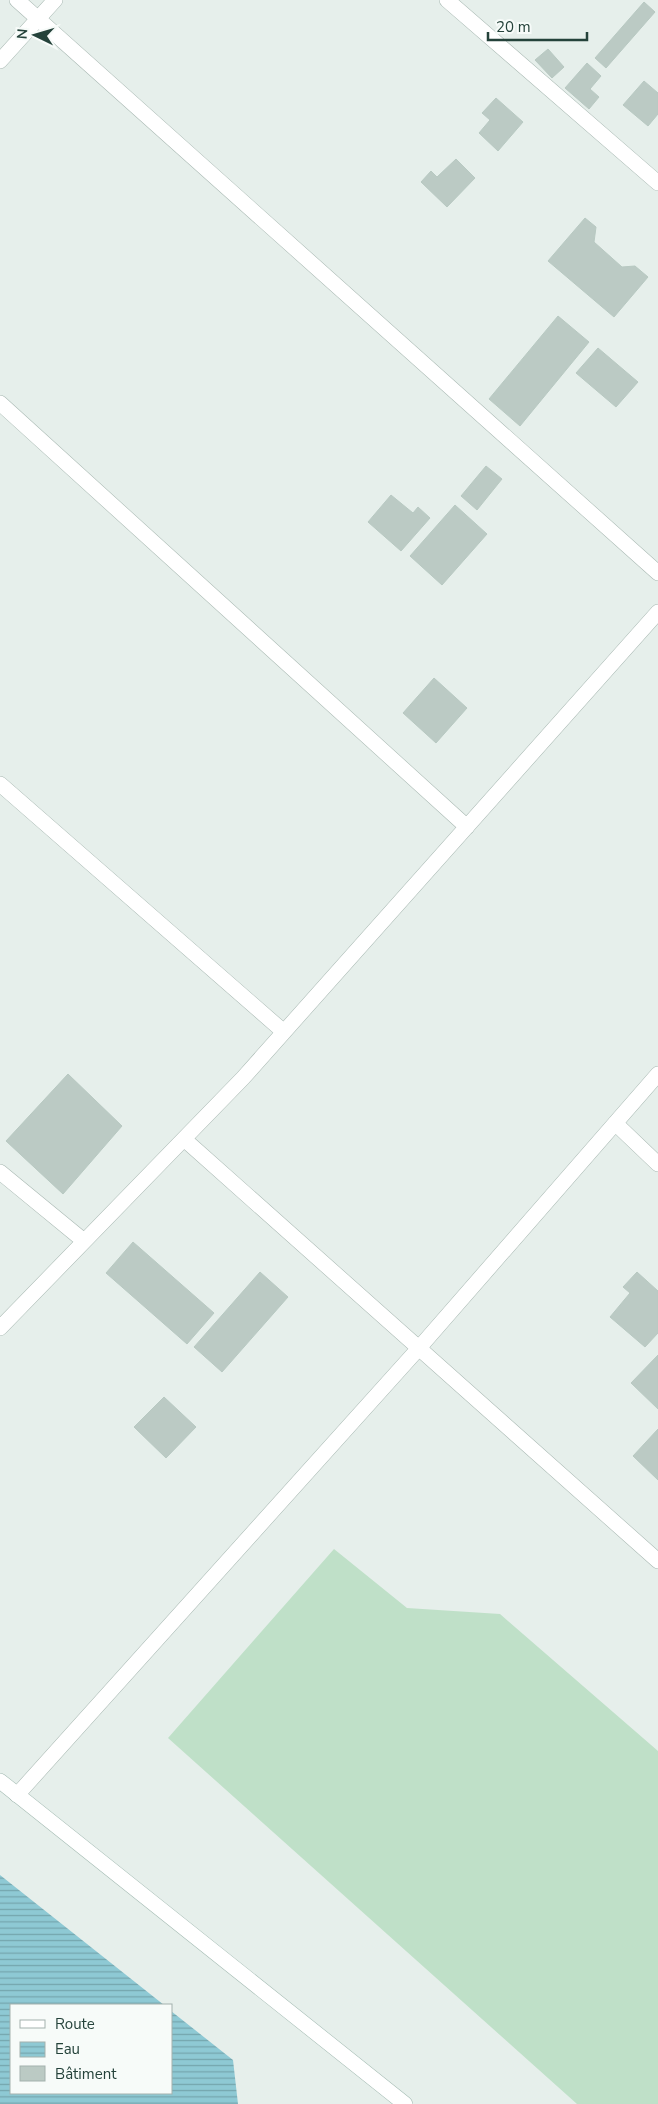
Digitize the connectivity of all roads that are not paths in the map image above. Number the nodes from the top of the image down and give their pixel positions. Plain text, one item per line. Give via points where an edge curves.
1 (17, 0) edge
2 (55, 0) edge
3 (447, 0) edge
4 (38, 19) junction
5 (0, 62) edge
6 (658, 184) edge
7 (0, 403) edge
8 (658, 573) edge
9 (658, 612) edge
10 (0, 784) edge
11 (467, 827) junction
12 (284, 1032) junction
13 (658, 1074) edge
14 (615, 1123) junction
15 (184, 1139) junction
16 (658, 1164) edge
17 (0, 1172) edge
18 (84, 1241) junction
19 (0, 1328) edge
20 (419, 1348) junction
21 (658, 1561) edge
22 (0, 1781) edge
23 (17, 1795) junction
24 (405, 2104) edge

1 - 4 street
2 - 4 street
3 - 6 street
4 - 5 street
4 - 8 street
7 - 11 street
9 - 11 street
10 - 12 street
11 - 12 street
12 - 15 street
13 - 14 street
14 - 16 street
14 - 20 street
15 - 18 street
15 - 20 street
17 - 18 street
18 - 19 street
20 - 21 street
20 - 23 street
22 - 23 street
23 - 24 street

